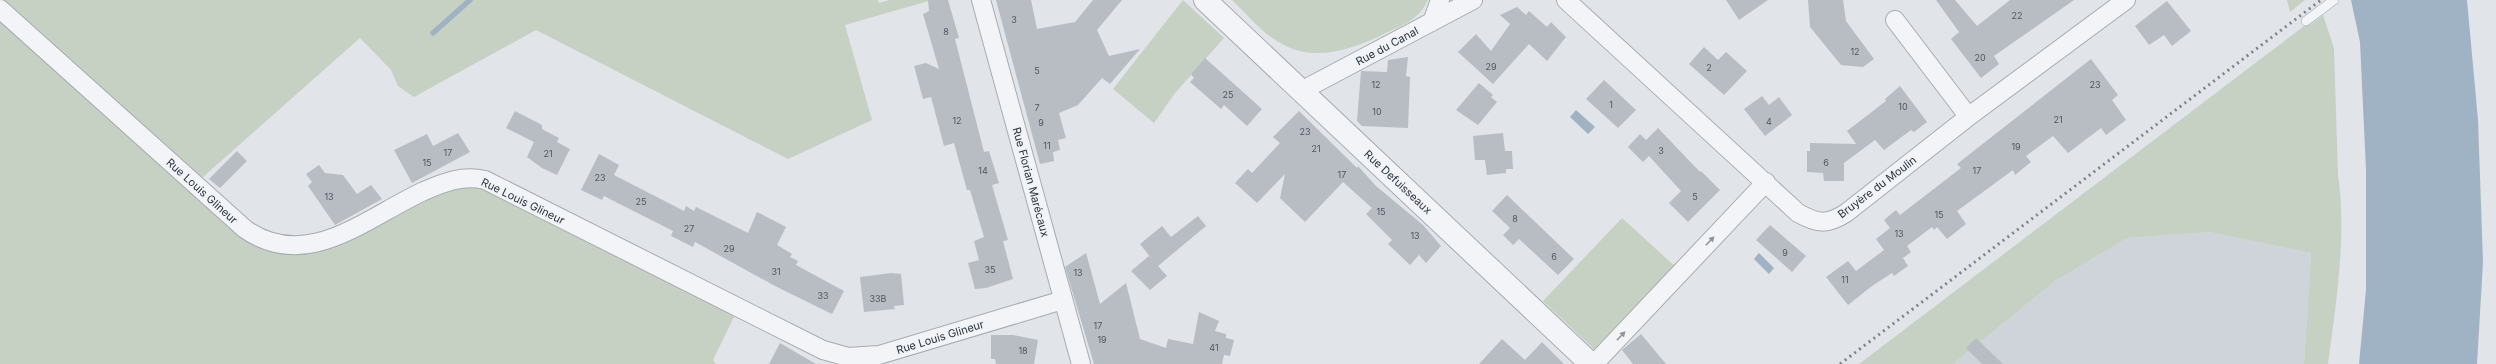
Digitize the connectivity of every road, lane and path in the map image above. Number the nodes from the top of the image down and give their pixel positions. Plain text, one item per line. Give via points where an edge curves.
1 (981, 0) edge
2 (1205, 0) edge
3 (1440, 0) edge
4 (1473, 0) edge
5 (1566, 0) edge
6 (2126, 0) edge
7 (2334, 0) edge
8 (0, 9) edge
9 (1895, 20) dead end
10 (2306, 21) dead end
11 (1432, 22) junction
12 (1301, 91) junction
13 (1968, 116) junction
14 (1766, 182) junction
15 (1063, 300) junction
16 (1081, 364) edge
17 (1593, 364) edge

1 - 15 street, Rue Florian Marécaux
2 - 12 street, Rue Defuisseaux
3 - 11 street
4 - 11 street, Rue du Canal
5 - 14 street, Bruyère du Moulin
6 - 13 street, Bruyère du Moulin
7 - 10 lane
8 - 15 street, Rue Louis Glineur via 245,229 255,237 271,243 296,246 327,240 443,182 473,178 485,180 823,350 848,358 879,355
9 - 13 street
11 - 12 street, Rue du Canal
12 - 17 street, Rue Defuisseaux
13 - 14 street, Bruyère du Moulin via 1838,218 1814,222 1798,213
17 -> 14 street
15 - 16 street, Rue Florian Marécaux

